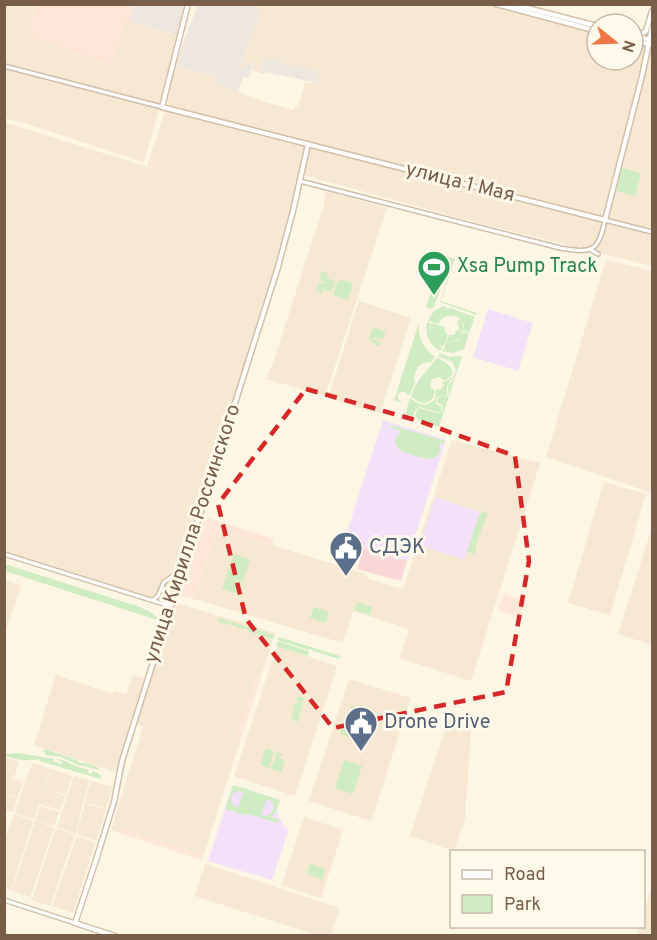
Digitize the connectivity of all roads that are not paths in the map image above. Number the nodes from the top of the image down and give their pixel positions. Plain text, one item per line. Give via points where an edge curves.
1 (188, 4) edge
2 (496, 4) edge
3 (512, 4) edge
4 (652, 11) edge
5 (651, 21) edge
6 (585, 25) edge
7 (585, 25) edge
8 (650, 37) edge
9 (4, 66) edge
10 (163, 107) junction
11 (308, 144) junction
12 (300, 181) junction
13 (605, 220) junction
14 (652, 232) edge
15 (589, 249) junction
16 (597, 254) dead end
17 (4, 554) edge
18 (182, 570) junction
19 (152, 600) junction
20 (170, 606) junction
21 (4, 900) edge
22 (73, 922) junction
23 (115, 936) edge

1 - 10 main road
2 - 6 main road
3 - 7 main road
4 - 5 main road
5 - 8 main road
8 - 13 main road
9 - 10 street
10 - 11 main road, улица 1 Мая
11 - 12 main road, улица Кирилла Россинского
11 - 13 main road, улица 1 Мая
12 - 15 street via 548,246
12 - 18 main road, улица Кирилла Россинского via 276,276
13 - 14 street, улица 1 Мая
13 - 15 street via 599,243
15 - 16 street
17 - 19 street
18 - 19 street via 164,582
18 - 20 main road, улица Кирилла Россинского
19 - 20 street
20 - 22 main road, улица Кирилла Россинского via 122,761 114,802
21 - 22 street
22 - 23 main road

